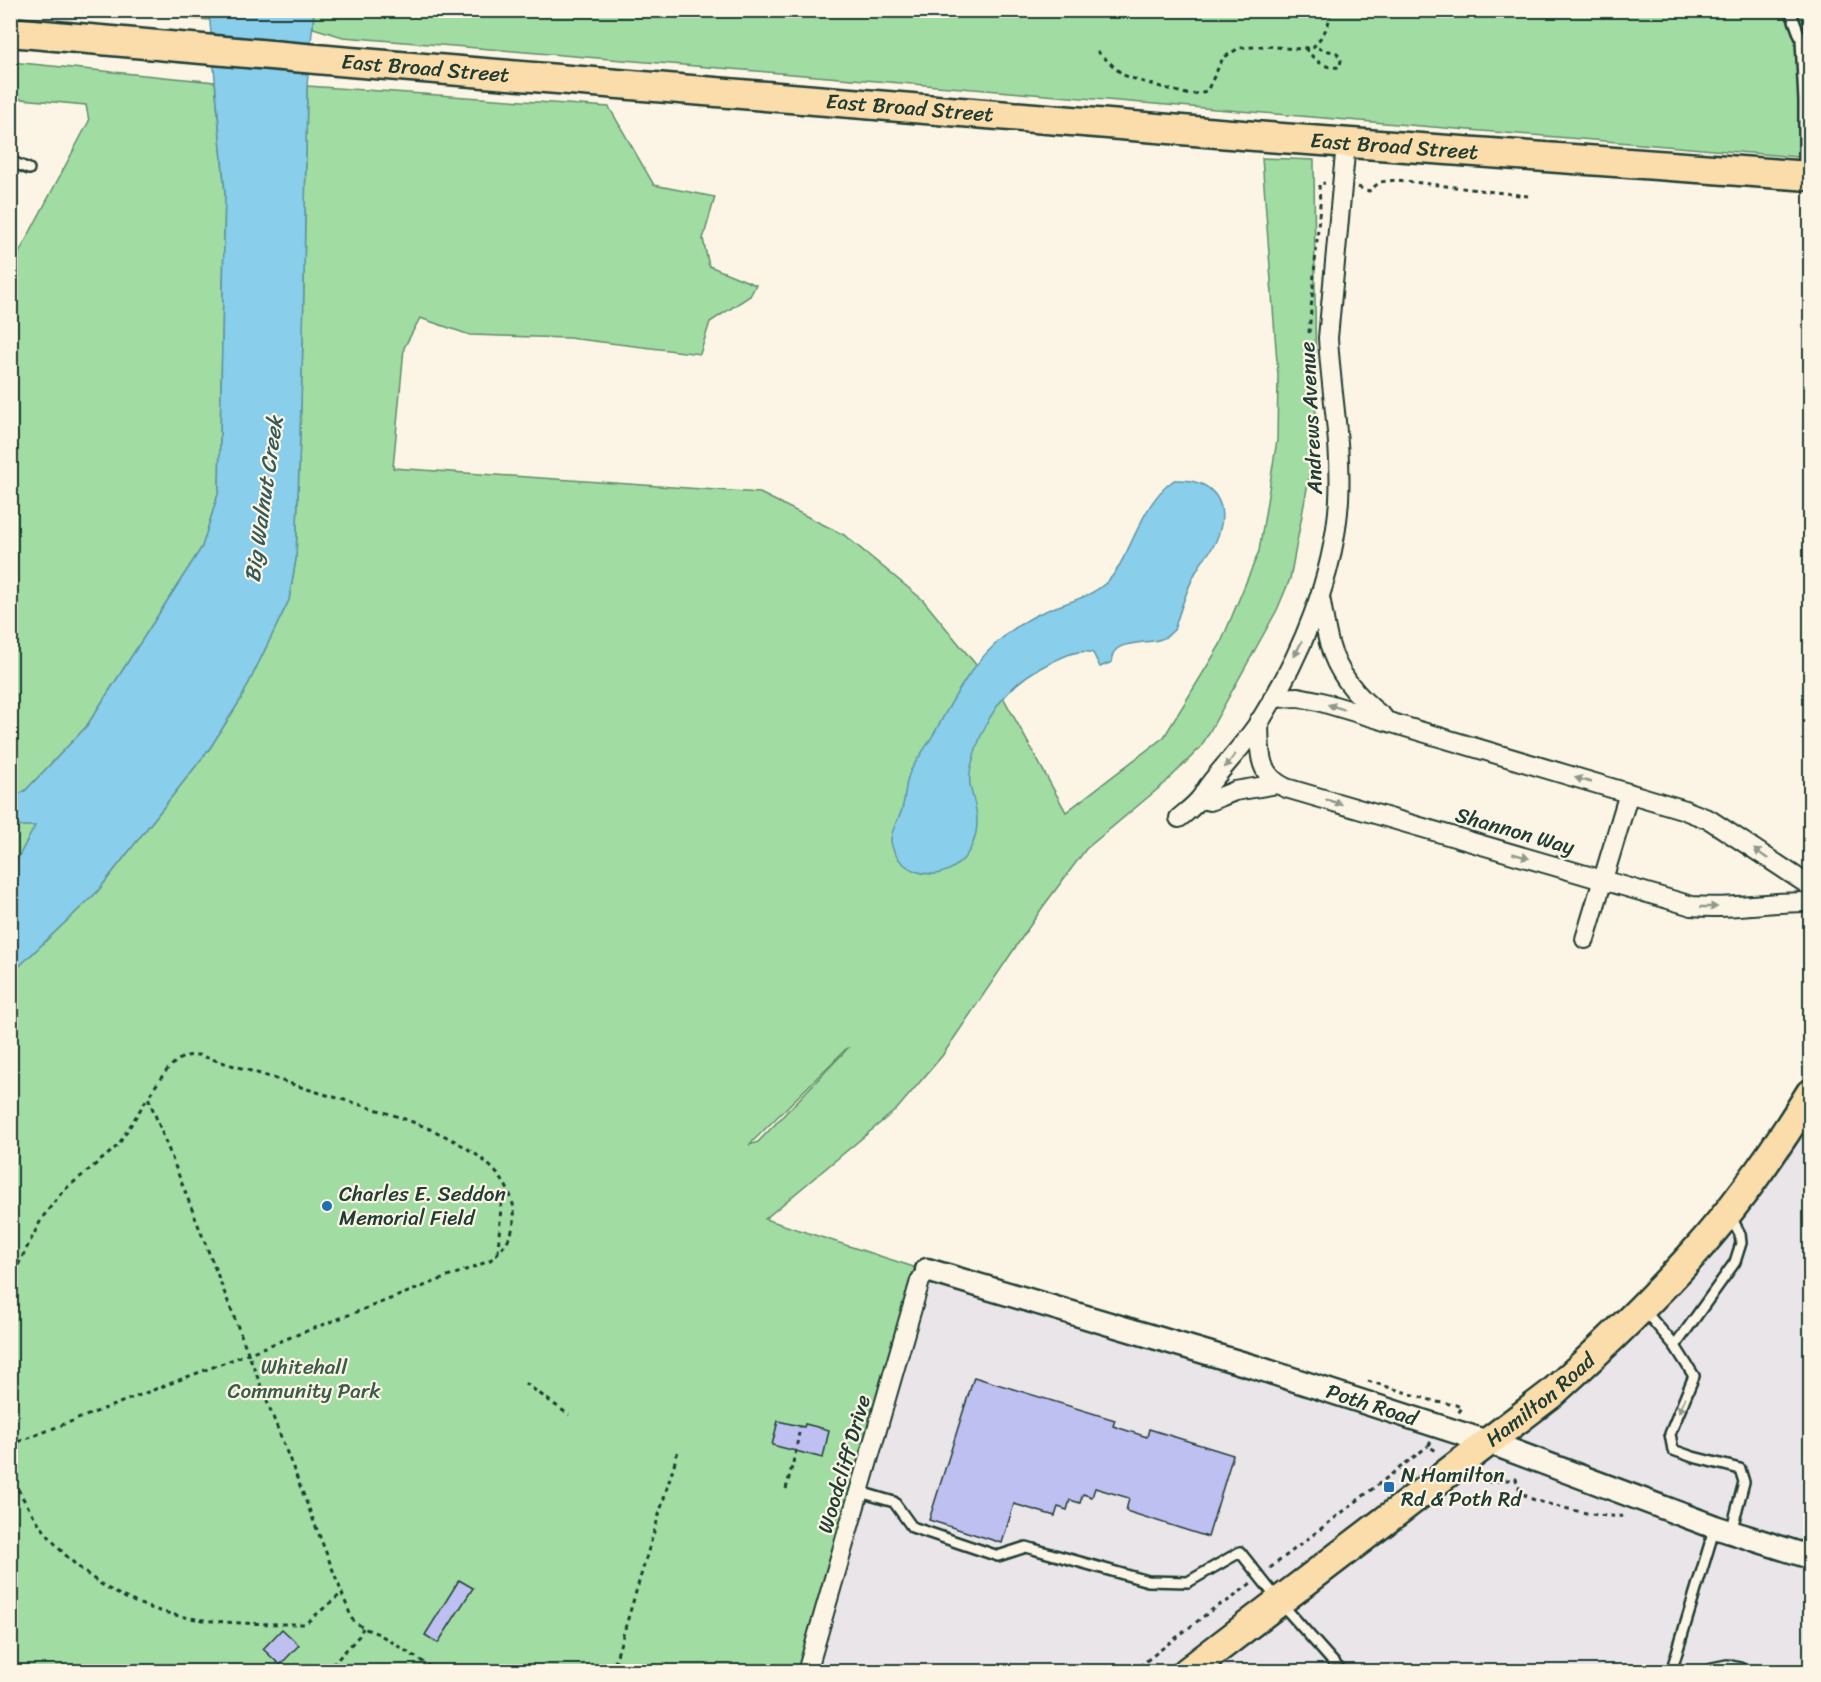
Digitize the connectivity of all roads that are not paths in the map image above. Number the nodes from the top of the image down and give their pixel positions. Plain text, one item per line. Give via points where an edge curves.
1 (1790, 10) edge
2 (10, 32) edge
3 (1346, 142) junction
4 (10, 161) edge
5 (29, 169) dead end
6 (1807, 175) edge
7 (1320, 595) junction
8 (1273, 698) junction
9 (1259, 722) junction
10 (1389, 722) junction
11 (1278, 784) junction
12 (1629, 793) junction
13 (1200, 799) junction
14 (1179, 818) dead end
15 (1602, 879) junction
16 (1810, 886) edge
17 (1810, 902) edge
18 (1585, 939) dead end
19 (1810, 1094) edge
20 (1728, 1211) junction
21 (927, 1270) joint
22 (1642, 1308) junction
23 (1675, 1346) junction
24 (1488, 1442) junction
25 (860, 1492) junction
26 (1723, 1530) junction
27 (1810, 1557) edge
28 (1279, 1602) junction
29 (1740, 1668) dead end
30 (807, 1671) edge
31 (1186, 1671) edge
32 (1342, 1671) edge
33 (1671, 1671) edge
34 (1711, 1671) edge

1 - 6 lane via 1801,39
2 - 3 main road, East Broad Street
3 - 6 main road, East Broad Street
3 - 7 street, Andrews Avenue via 1328,338 1338,427 1339,501
4 - 5 lane
7 -> 8 street, Andrews Avenue via 1302,642
7 - 10 street via 1337,666 1359,696
8 - 9 street, Andrews Avenue
10 -> 8 street via 1308,699
9 - 11 street via 1262,765
9 -> 13 street, Andrews Avenue
12 -> 10 street
11 - 13 street via 1234,791 1210,801
11 -> 15 street, Shannon Way
12 - 15 street
16 -> 12 street via 1710,820
13 - 14 street, Andrews Avenue
15 -> 17 street, Shannon Way via 1692,906
15 - 18 street
19 - 20 main road, Hamilton Road
20 - 22 main road, Hamilton Road
20 - 23 lane via 1740,1234 1735,1262
21 - 24 street, Poth Road via 1255,1367
21 - 25 street, Woodcliff Drive
22 - 23 lane
22 - 24 main road, Hamilton Road via 1551,1394
23 -> 26 lane via 1694,1376 1670,1434 1673,1450 1740,1469 1744,1482
24 - 26 street, Poth Road
24 - 28 main road, Hamilton Road
25 - 28 lane via 894,1502 912,1527 998,1556 1026,1547 1148,1581 1188,1582 1240,1552
25 - 30 street, Woodcliff Drive
26 - 27 street, Poth Road
26 - 33 lane
28 - 31 main road, Hamilton Road
28 - 32 lane
29 - 34 lane via 1727,1665

